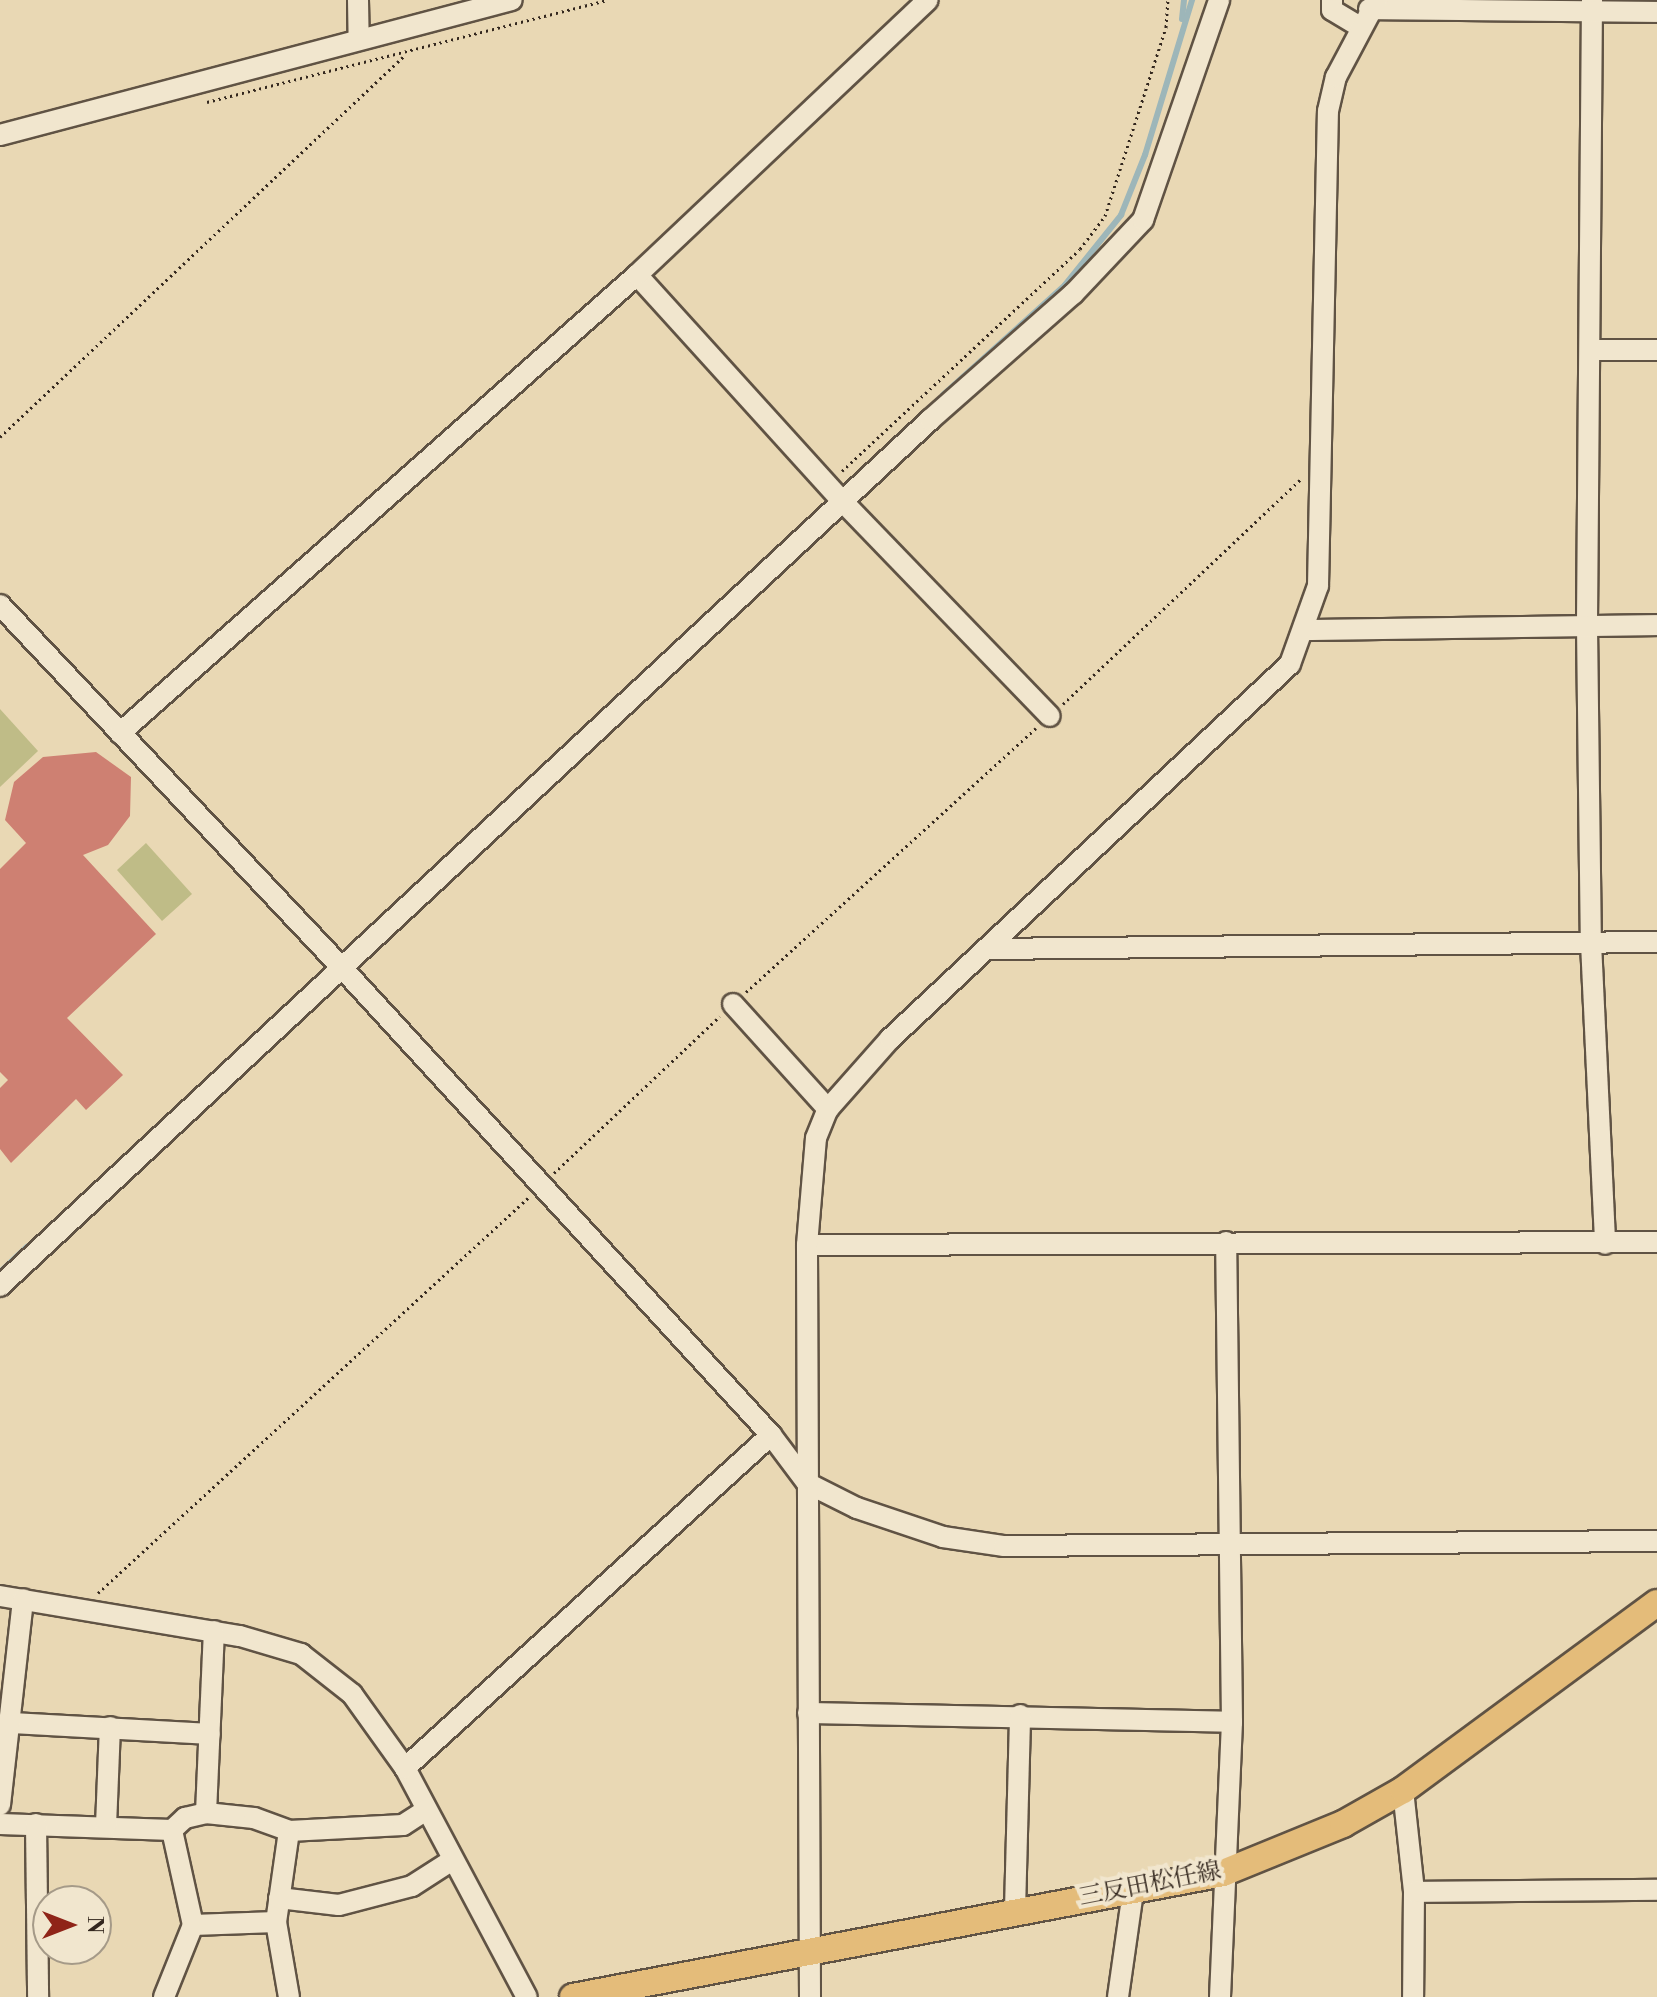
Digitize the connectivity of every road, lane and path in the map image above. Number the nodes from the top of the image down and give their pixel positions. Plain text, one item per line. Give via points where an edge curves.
1 (358, 0) edge
2 (512, 0) edge
3 (607, 0) edge
4 (928, 0) edge
5 (1168, 0) edge
6 (1219, 0) edge
7 (1332, 0) edge
8 (1592, 6) edge
9 (1369, 12) edge
10 (1657, 12) edge
11 (359, 39) junction
12 (408, 52) junction
13 (196, 105) dead end
14 (0, 135) edge
15 (637, 275) junction
16 (1590, 350) junction
17 (1657, 350) edge
18 (0, 437) edge
19 (1319, 462) junction
20 (837, 495) junction
21 (0, 605) edge
22 (1657, 625) edge
23 (1587, 626) junction
24 (1305, 630) junction
25 (1050, 716) junction
26 (120, 733) junction
27 (1657, 942) edge
28 (1591, 943) junction
29 (986, 949) junction
30 (344, 970) junction
31 (733, 1004) junction
32 (828, 1109) junction
33 (541, 1185) junction
34 (1226, 1242) junction
35 (1657, 1242) edge
36 (1605, 1244) junction
37 (807, 1245) junction
38 (0, 1286) edge
39 (771, 1435) junction
40 (807, 1483) junction
41 (1657, 1541) edge
42 (1229, 1544) junction
43 (0, 1596) edge
44 (23, 1599) junction
45 (1657, 1603) edge
46 (83, 1607) junction
47 (214, 1631) junction
48 (808, 1713) junction
49 (1020, 1715) junction
50 (1232, 1722) junction
51 (13, 1723) junction
52 (110, 1727) junction
53 (210, 1734) junction
54 (405, 1768) junction
55 (1403, 1790) junction
56 (0, 1805) edge
57 (426, 1810) junction
58 (206, 1813) junction
59 (0, 1824) edge
60 (36, 1824) junction
61 (106, 1826) junction
62 (172, 1830) junction
63 (289, 1831) junction
64 (451, 1861) junction
65 (1223, 1873) junction
66 (1657, 1890) edge
67 (1133, 1891) junction
68 (1414, 1892) junction
69 (279, 1898) junction
70 (1015, 1910) junction
71 (276, 1922) junction
72 (193, 1925) junction
73 (808, 1951) junction
74 (38, 1997) edge
75 (164, 1997) edge
76 (289, 1997) edge
77 (527, 1997) edge
78 (573, 1997) edge
79 (810, 1997) edge
80 (1118, 1997) edge
81 (1220, 1997) edge
82 (1413, 1997) edge

1 - 11 street
2 - 11 street
3 - 12 path
4 - 15 street
5 - 20 path via 1166,27 1105,216 1080,249
6 - 20 street via 1143,220 1073,294
7 - 9 street via 1332,10
8 - 9 street
8 - 10 street
8 - 16 street
9 - 19 street via 1336,77 1328,111
11 - 14 street
12 - 13 path
12 - 18 path
15 - 20 street
15 - 26 street
16 - 17 street
16 - 23 street
19 - 24 street via 1318,586
19 - 25 path
20 - 25 street
20 - 30 street
21 - 26 street
22 - 23 street
23 - 24 street
23 - 28 street
24 - 29 street via 1290,664 1241,715
25 - 31 path
26 - 30 street
27 - 28 street
28 - 29 street
28 - 36 street
29 - 32 street via 872,1057
30 - 33 street
30 - 38 street
31 - 32 street
31 - 33 path
32 - 37 street via 816,1138 809,1180
33 - 39 street
33 - 46 path
34 - 36 street
34 - 37 street
34 - 42 street
35 - 36 street
37 - 40 street
39 - 40 street
39 - 54 street
40 - 42 street via 857,1508 943,1537 1004,1546
40 - 48 street
41 - 42 street
42 - 50 street
43 - 44 street
44 - 46 street
44 - 51 street
45 - 55 main road, 三反田松任線
46 - 47 street
47 - 53 street
47 - 54 street via 301,1654 352,1694
48 - 49 street
48 - 73 street
49 - 50 street
49 - 70 street
50 - 65 street
51 - 52 street
51 - 56 street
52 - 53 street
52 - 61 street
53 - 58 street
54 - 57 street
55 - 65 main road, 三反田松任線 via 1343,1824
55 - 68 street
57 - 63 street via 403,1825
57 - 64 street
58 - 62 street via 185,1818
58 - 63 street via 254,1818
59 - 60 street
60 - 61 street
60 - 74 street
61 - 62 street
62 - 72 street
63 - 69 street
64 - 69 street via 412,1886 339,1905
64 - 77 street
65 - 67 main road, 三反田松任線
65 - 81 street
66 - 68 street
67 - 70 main road, 三反田松任線
67 - 80 street
68 - 82 street
69 - 71 street
70 - 73 main road, 三反田松任線
71 - 72 street
71 - 76 street
72 - 75 street
73 - 78 main road, 三反田松任線
73 - 79 street

